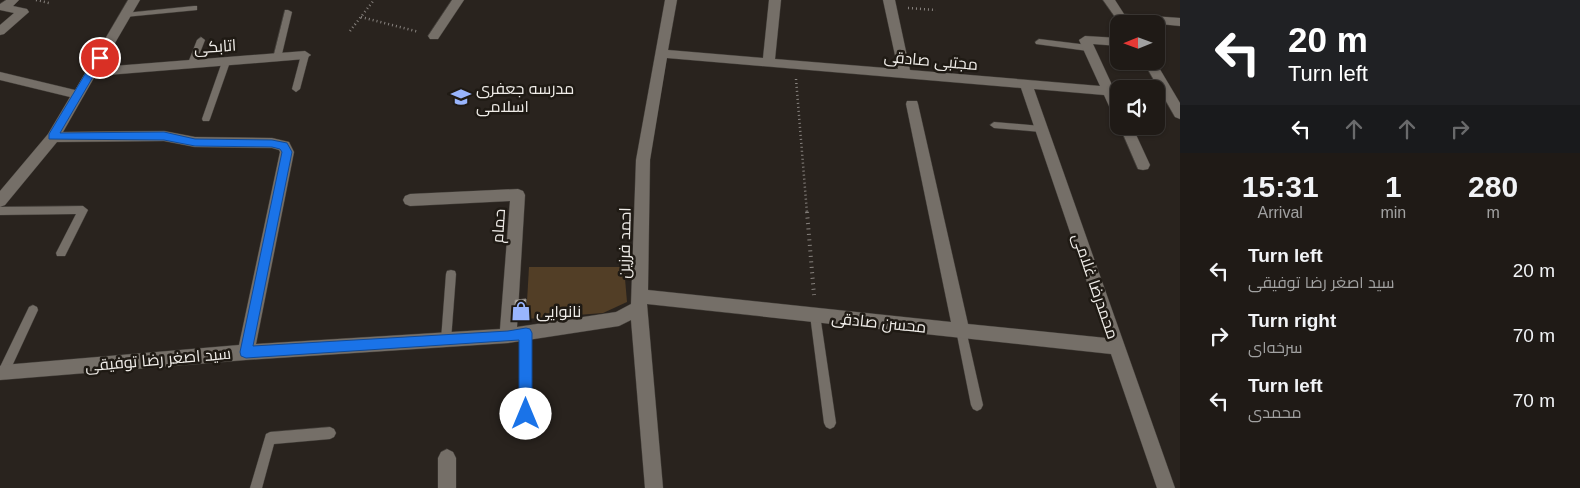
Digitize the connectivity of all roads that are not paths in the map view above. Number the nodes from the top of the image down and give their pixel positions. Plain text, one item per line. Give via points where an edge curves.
1 (13, 0) edge
2 (134, 0) edge
3 (458, 0) edge
4 (671, 0) edge
5 (775, 0) edge
6 (1109, 0) edge
7 (890, 3) edge
8 (194, 8) dead end
9 (288, 12) dead end
10 (125, 15) junction
11 (1120, 15) edge
12 (1165, 21) edge
13 (1180, 22) edge
14 (0, 31) edge
15 (434, 36) road end
16 (200, 40) dead end
17 (1110, 41) edge
18 (1039, 42) dead end
19 (1088, 48) junction
20 (663, 54) junction
21 (305, 55) joint
22 (277, 58) junction
23 (226, 62) junction
24 (769, 63) junction
25 (192, 64) junction
26 (1154, 70) edge
27 (91, 72) junction
28 (905, 74) junction
29 (0, 76) edge
30 (1026, 85) junction
31 (296, 90) dead end
32 (1108, 91) junction
33 (78, 95) junction
34 (1110, 95) edge
35 (912, 104) dead end
36 (1180, 114) edge
37 (206, 119) dead end
38 (994, 125) dead end
39 (1041, 129) junction
40 (1128, 135) edge
41 (53, 137) junction
42 (1143, 165) dead end
43 (410, 200) dead end
44 (0, 201) edge
45 (0, 211) edge
46 (61, 252) dead end
47 (452, 274) dead end
48 (639, 302) junction
49 (33, 310) dead end
50 (815, 316) junction
51 (961, 330) junction
52 (526, 333) junction
53 (508, 336) junction
54 (446, 340) junction
55 (1117, 347) junction
56 (246, 352) junction
57 (3, 372) joint
58 (977, 405) dead end
59 (526, 414) dead end
60 (830, 423) dead end
61 (330, 433) dead end
62 (447, 458) dead end
63 (256, 488) edge
64 (447, 488) edge
65 (654, 488) edge
66 (1166, 488) edge

1 - 14 street via 4,8 23,12
2 - 10 street
3 - 15 street
4 - 20 street, احمد فرزین
5 - 24 street
6 - 11 street
7 - 28 street
8 - 10 lane
9 - 22 lane
10 - 27 street
12 - 13 street
16 - 25 lane
17 - 19 street via 1085,40
18 - 19 lane
19 - 32 street
20 - 24 street, مجتبی صادقی
20 - 48 street, احمد فرزین via 643,160
21 - 22 street, اتابکی
21 - 31 lane, اتابکی
22 - 23 street, اتابکی
23 - 25 street, اتابکی
23 - 37 lane
24 - 28 street, مجتبی صادقی
25 - 27 street, اتابکی
26 - 36 street
27 - 33 street
28 - 30 street, مجتبی صادقی
29 - 33 street
30 - 32 street, مجتبی صادقی
30 - 39 street, محمدرضا غلامی
32 - 34 street
33 - 41 street
35 - 51 street
38 - 39 lane
39 - 55 street, محمدرضا غلامی
40 - 42 street
41 - 44 street
41 - 56 street via 164,136 195,142 284,146 287,152
43 - 53 street, حمام via 518,195
45 - 46 lane via 83,210
47 - 54 lane
48 - 50 street, محسن صادقی
48 - 52 street, سید اصغر رضا توفیقی via 619,319
48 - 65 street, احمد فرزین
49 - 57 lane
50 - 51 street, محسن صادقی
50 - 60 lane
51 - 55 street, محسن صادقی
51 - 58 lane
52 - 53 street, سید اصغر رضا توفیقی
52 - 59 lane
53 - 54 street, سید اصغر رضا توفیقی
54 - 56 street, سید اصغر رضا توفیقی
55 - 66 street, محمدرضا غلامی
56 - 57 street, سید اصغر رضا توفیقی
61 - 63 lane via 270,438
62 - 64 street

